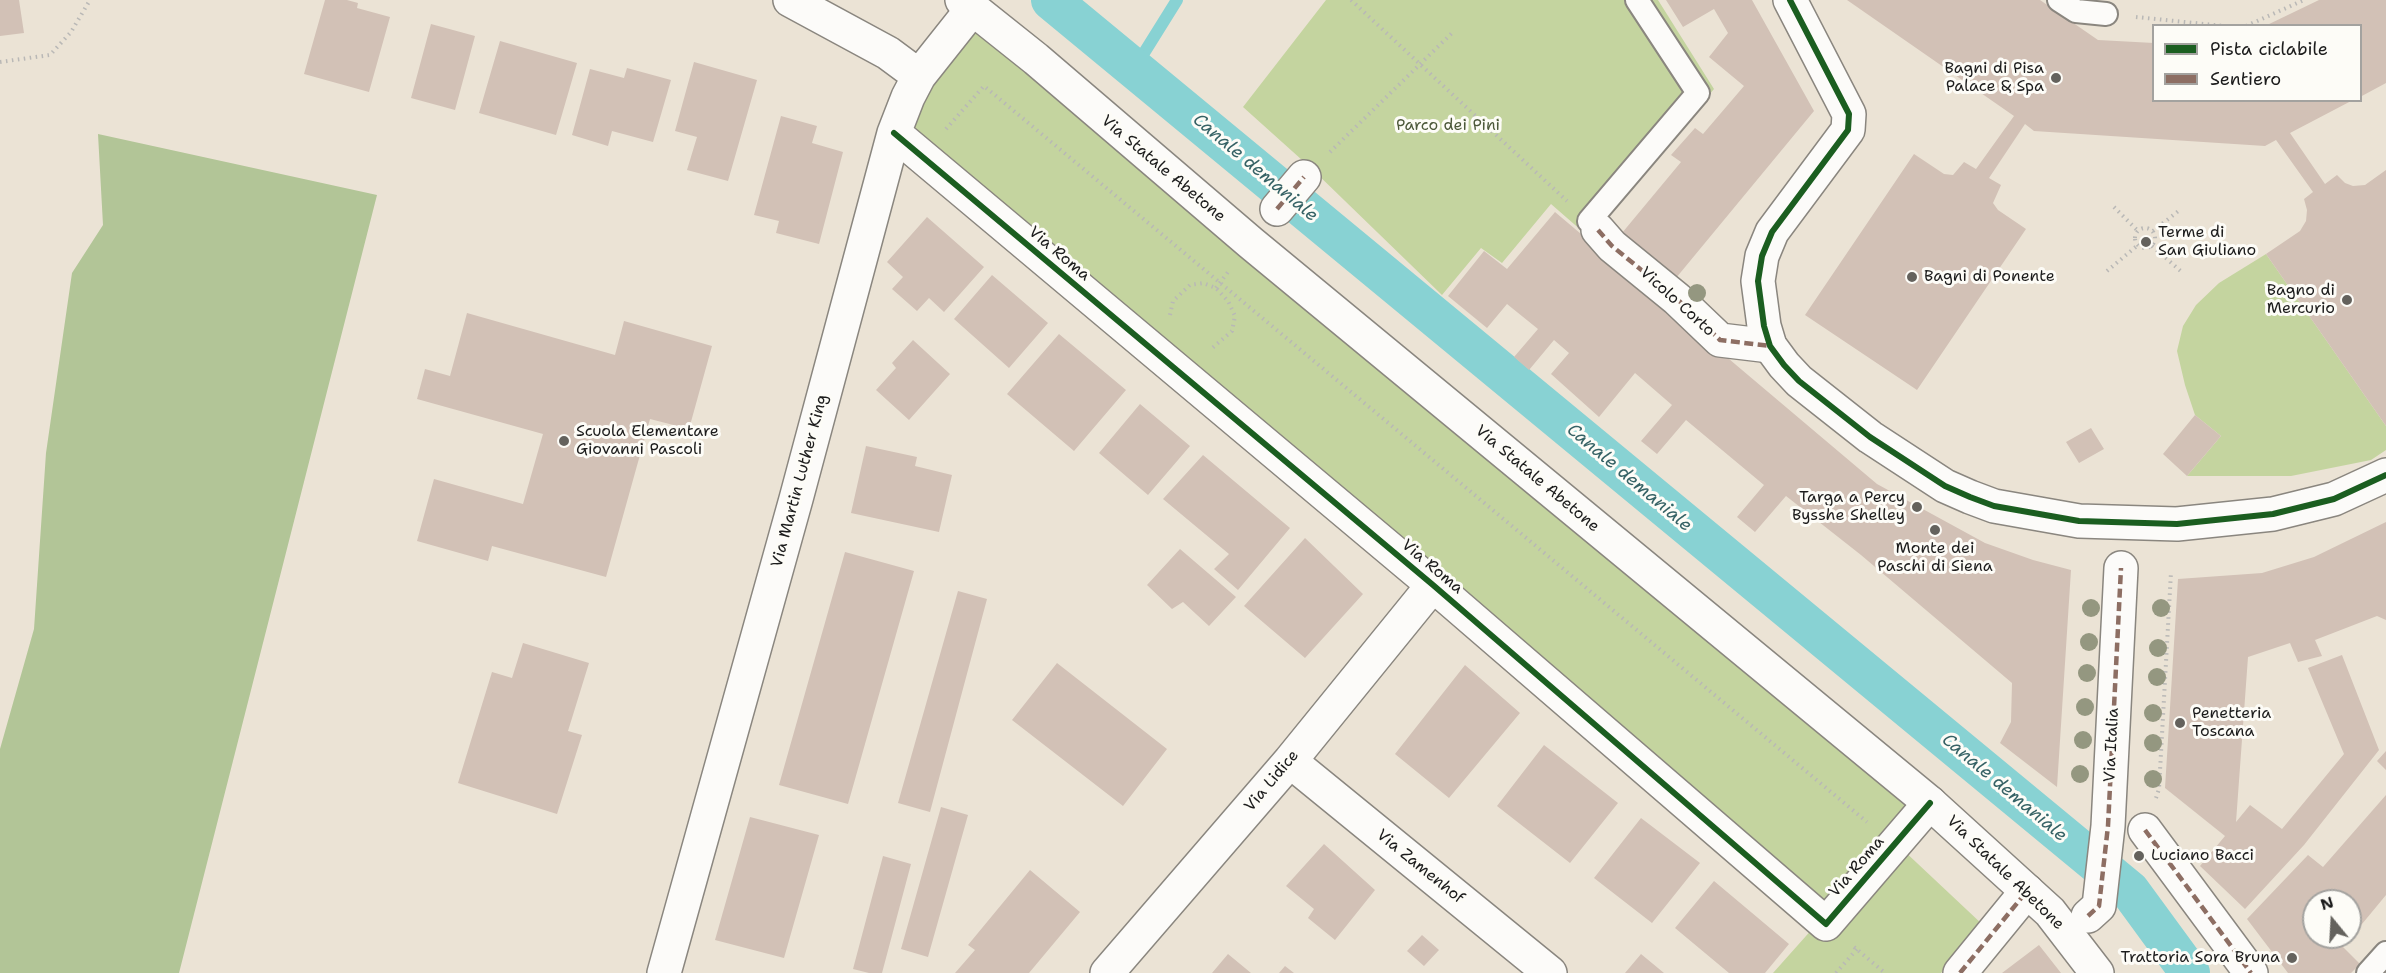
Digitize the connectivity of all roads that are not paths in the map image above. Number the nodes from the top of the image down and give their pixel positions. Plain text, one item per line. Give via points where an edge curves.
1 (790, 0) edge
2 (1637, 0) edge
3 (1790, 0) edge
4 (2060, 0) edge
5 (967, 4) edge
6 (2106, 14) road end
7 (919, 76) junction
8 (894, 134) junction
9 (1304, 177) dead end
10 (1277, 209) dead end
11 (1593, 225) joint
12 (1770, 346) junction
13 (2386, 475) edge
14 (2121, 568) dead end
15 (1433, 585) junction
16 (1290, 761) junction
17 (1930, 803) junction
18 (2145, 830) road end
19 (2027, 891) junction
20 (2093, 911) dead end
21 (2386, 953) edge
22 (664, 973) edge
23 (1107, 973) edge
24 (1550, 973) edge
25 (1960, 973) edge
26 (2097, 973) edge
27 (2251, 973) edge
28 (2368, 973) edge

1 - 7 street via 888,53
2 - 11 lane via 1698,93
3 - 12 street via 1850,114 1848,130 1772,232 1762,256 1758,281
4 - 6 lane via 2076,11
5 - 7 street, Via Martin Luther King
5 - 17 street, Via Statale Abetone
7 - 8 street, Via Martin Luther King
8 - 15 street, Via Roma
8 - 22 street, Via Martin Luther King
9 - 10 street
11 - 12 street, Vicolo Corto via 1720,340
12 - 13 street via 1800,381 1870,437 1945,486 1994,506 2079,521 2177,524 2273,514 2334,499
14 - 20 street, Via Italia via 2107,830
15 - 16 street, Via Lidice
15 - 17 street, Via Roma via 1826,924
16 - 23 street, Via Lidice
16 - 24 street, Via Zamenhof
17 - 19 street, Via Statale Abetone
18 - 27 street
19 - 25 street
19 - 26 street, Via Statale Abetone via 2050,912
21 - 28 lane

